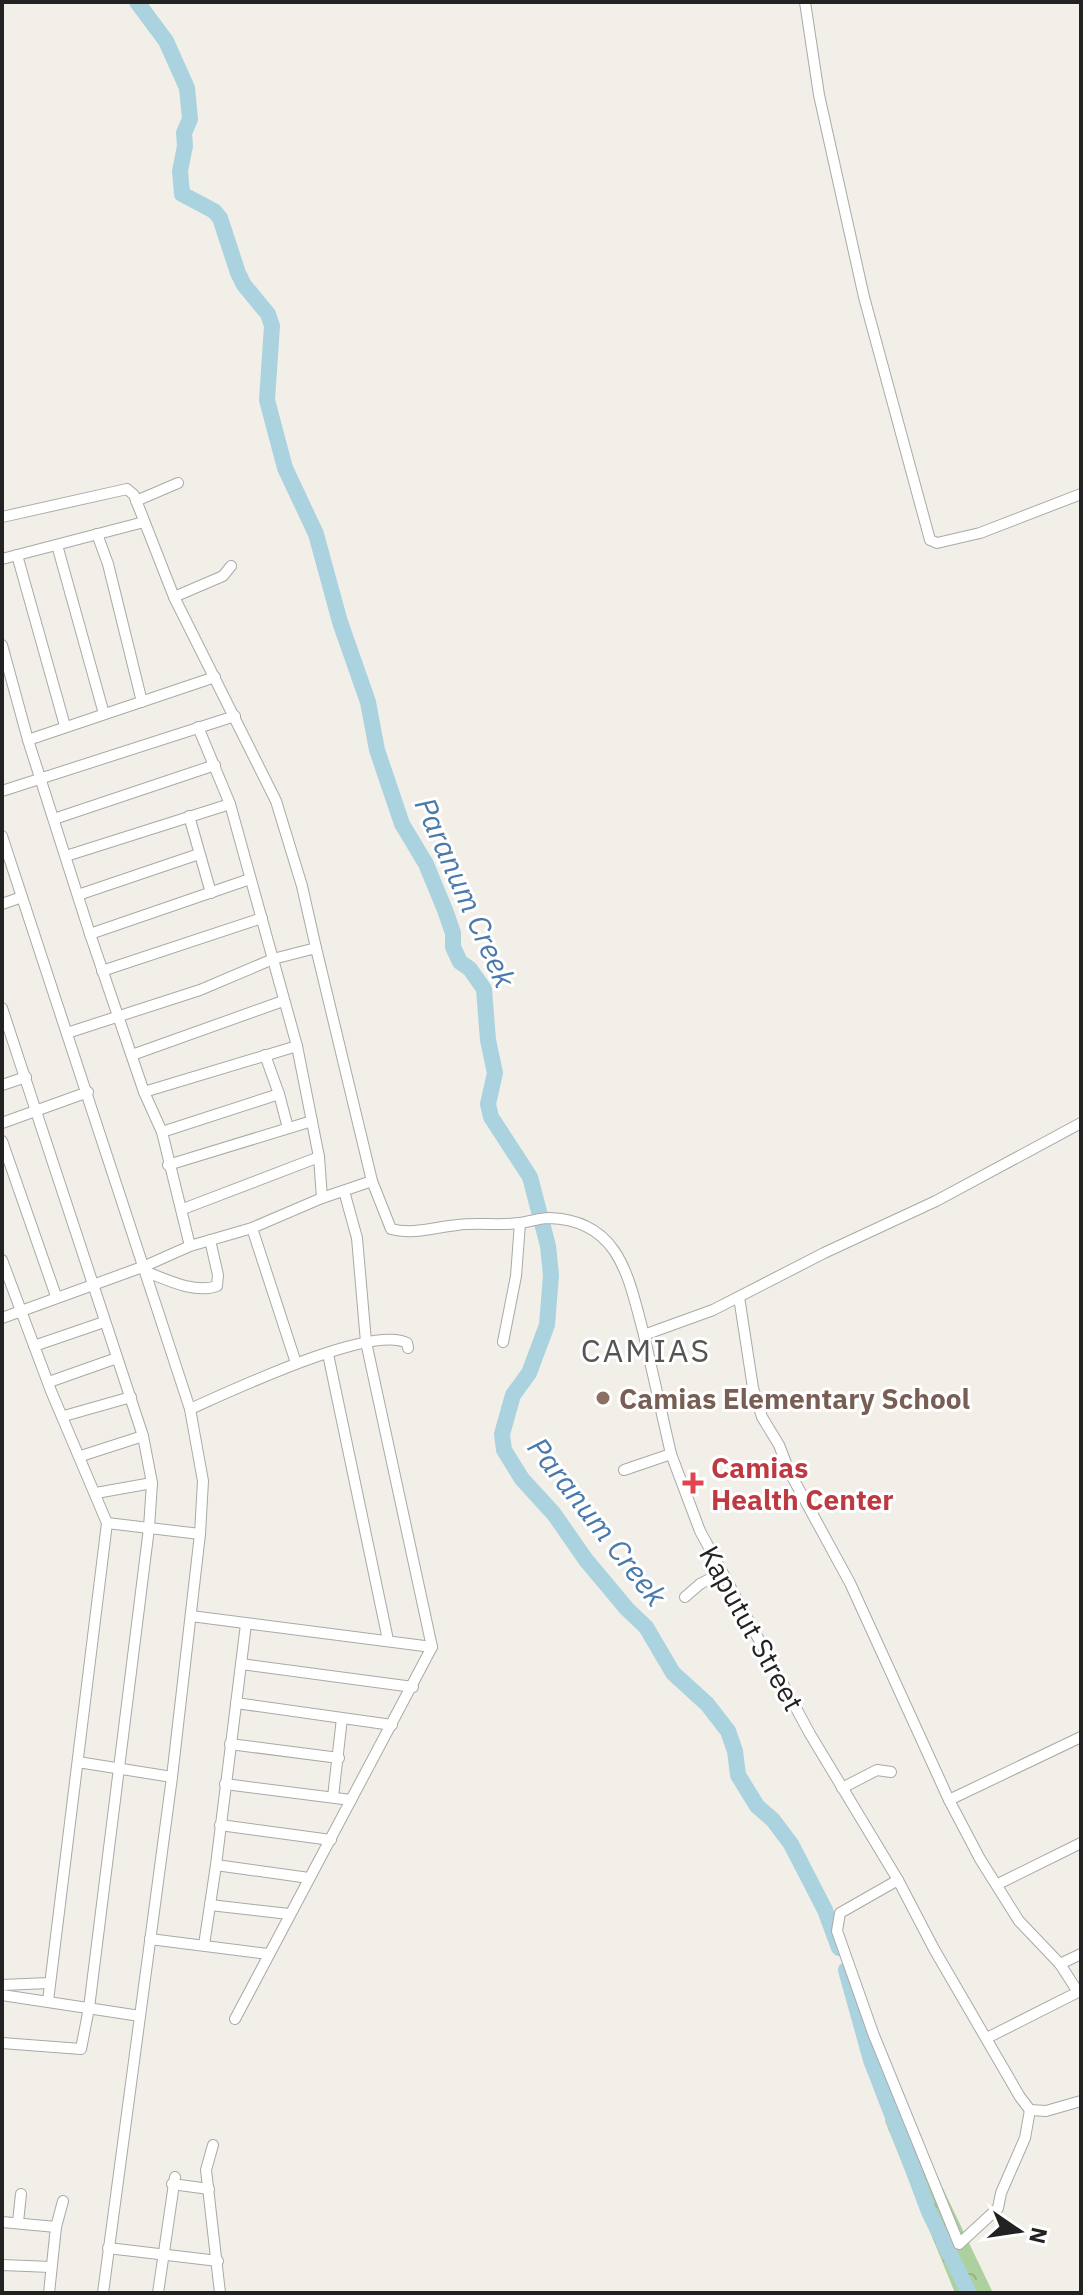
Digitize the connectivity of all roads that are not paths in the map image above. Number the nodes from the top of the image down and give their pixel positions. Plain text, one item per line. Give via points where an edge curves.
1 (805, 2) edge
2 (178, 483) dead end
3 (1081, 494) edge
4 (136, 501) junction
5 (2, 517) edge
6 (144, 522) junction
7 (97, 534) junction
8 (57, 545) junction
9 (17, 555) junction
10 (2, 559) edge
11 (231, 566) dead end
12 (174, 597) junction
13 (2, 645) edge
14 (215, 677) junction
15 (142, 702) junction
16 (104, 714) junction
17 (235, 716) junction
18 (65, 726) junction
19 (198, 727) junction
20 (28, 740) junction
21 (215, 765) junction
22 (41, 778) junction
23 (2, 791) edge
24 (230, 804) junction
25 (189, 816) junction
26 (54, 819) junction
27 (2, 836) edge
28 (199, 854) junction
29 (66, 856) junction
30 (250, 879) junction
31 (211, 893) junction
32 (78, 895) junction
33 (22, 897) junction
34 (2, 904) edge
35 (262, 918) junction
36 (90, 934) junction
37 (316, 948) junction
38 (273, 959) junction
39 (102, 971) junction
40 (283, 1001) junction
41 (2, 1008) edge
42 (120, 1016) junction
43 (67, 1033) junction
44 (297, 1046) junction
45 (132, 1055) junction
46 (265, 1055) junction
47 (26, 1077) junction
48 (2, 1085) edge
49 (88, 1092) junction
50 (144, 1092) junction
51 (279, 1094) junction
52 (36, 1110) junction
53 (312, 1121) junction
54 (2, 1123) edge
55 (1081, 1123) edge
56 (288, 1128) junction
57 (162, 1132) junction
58 (2, 1141) edge
59 (319, 1157) junction
60 (168, 1165) junction
61 (372, 1181) junction
62 (344, 1191) junction
63 (322, 1198) junction
64 (183, 1209) junction
65 (525, 1222) junction
66 (252, 1228) junction
67 (210, 1240) junction
68 (190, 1246) junction
69 (2, 1260) edge
70 (146, 1269) junction
71 (94, 1285) junction
72 (56, 1296) junction
73 (739, 1297) junction
74 (21, 1310) junction
75 (2, 1318) edge
76 (104, 1322) junction
77 (644, 1335) junction
78 (366, 1342) junction
79 (503, 1342) dead end
80 (34, 1346) junction
81 (408, 1348) dead end
82 (328, 1354) junction
83 (117, 1358) junction
84 (296, 1363) junction
85 (49, 1382) junction
86 (131, 1397) junction
87 (190, 1409) junction
88 (64, 1416) junction
89 (143, 1436) junction
90 (671, 1454) junction
91 (81, 1456) junction
92 (624, 1470) dead end
93 (152, 1483) junction
94 (96, 1493) junction
95 (107, 1523) junction
96 (149, 1528) junction
97 (200, 1534) junction
98 (721, 1573) junction
99 (685, 1597) dead end
100 (191, 1616) junction
101 (246, 1624) junction
102 (388, 1640) junction
103 (432, 1647) junction
104 (241, 1664) junction
105 (413, 1687) junction
106 (236, 1703) junction
107 (342, 1718) junction
108 (392, 1725) junction
109 (1081, 1737) edge
110 (230, 1744) junction
111 (339, 1758) junction
112 (78, 1762) junction
113 (118, 1770) junction
114 (891, 1772) dead end
115 (172, 1777) junction
116 (225, 1784) junction
117 (842, 1788) junction
118 (333, 1797) junction
119 (351, 1800) junction
120 (949, 1800) junction
121 (220, 1825) junction
122 (331, 1840) junction
123 (1081, 1843) edge
124 (216, 1865) junction
125 (309, 1878) junction
126 (898, 1880) junction
127 (998, 1884) junction
128 (210, 1905) junction
129 (289, 1914) junction
130 (150, 1939) junction
131 (204, 1945) junction
132 (268, 1954) junction
133 (1081, 1954) edge
134 (1060, 1964) junction
135 (49, 1983) junction
136 (2, 1985) edge
137 (1080, 1993) edge
138 (2, 1995) edge
139 (48, 2001) junction
140 (89, 2008) junction
141 (140, 2016) junction
142 (235, 2019) dead end
143 (987, 2038) junction
144 (2, 2043) edge
145 (1081, 2101) edge
146 (1030, 2110) junction
147 (213, 2145) dead end
148 (209, 2189) junction
149 (21, 2194) dead end
150 (63, 2201) dead end
151 (2, 2222) edge
152 (18, 2222) junction
153 (56, 2227) junction
154 (108, 2248) junction
155 (164, 2255) junction
156 (218, 2261) junction
157 (2, 2265) edge
158 (51, 2267) junction
159 (49, 2293) edge
160 (103, 2293) edge
161 (158, 2293) edge
162 (220, 2293) edge

1 - 3 street via 819,95 864,297 930,540 980,533
2 - 4 street
4 - 5 street via 127,489
4 - 6 street
6 - 7 street
6 - 12 street
7 - 8 street
7 - 15 street
8 - 9 street
8 - 16 street
9 - 10 street
9 - 18 street
11 - 12 street via 223,576
12 - 14 street
13 - 20 street
14 - 15 street
14 - 17 street
15 - 16 street
16 - 18 street
17 - 19 street
17 - 37 street via 276,801
18 - 20 street
19 - 21 street
19 - 22 street
20 - 22 street
21 - 24 street
21 - 26 street
22 - 23 street
22 - 26 street
24 - 25 street
24 - 30 street
25 - 28 street
25 - 29 street
26 - 29 street
27 - 33 street
28 - 31 street
28 - 32 street
29 - 32 street
30 - 31 street
30 - 35 street
31 - 36 street
32 - 36 street
33 - 34 street
33 - 43 street
35 - 38 street
35 - 39 street
36 - 39 street
37 - 38 street
37 - 61 street
38 - 40 street
38 - 42 street
39 - 42 street
40 - 44 street
40 - 45 street
41 - 47 street
42 - 43 street
42 - 45 street
43 - 49 street
44 - 46 street
44 - 53 street
45 - 50 street
46 - 50 street
46 - 51 street
47 - 48 street
47 - 52 street
49 - 52 street
49 - 70 street
50 - 57 street
51 - 56 street
51 - 57 street
52 - 54 street
52 - 71 street
53 - 56 street
53 - 59 street
55 - 73 street
56 - 60 street
57 - 60 street
58 - 72 street
59 - 63 street
59 - 64 street
60 - 64 street
61 - 62 street
61 - 65 street via 391,1229
62 - 63 street
62 - 78 street via 357,1238
63 - 66 street
64 - 68 street
65 - 77 street, Kaputut Street via 550,1218 604,1236 628,1274
65 - 79 street
66 - 67 street
66 - 84 street
67 - 68 street
67 - 70 street via 217,1286 207,1290
68 - 70 street
69 - 74 street
70 - 71 street
70 - 87 street
71 - 72 street
71 - 76 street
72 - 74 street
73 - 77 street
73 - 120 street via 762,1417 850,1583
74 - 75 street
74 - 80 street
76 - 80 street
76 - 83 street
77 - 90 street, Kaputut Street
78 - 81 street via 401,1339
78 - 82 street
78 - 103 street
80 - 85 street
82 - 84 street
82 - 102 street
83 - 85 street
83 - 86 street
84 - 87 street
85 - 88 street
86 - 88 street
86 - 89 street
87 - 97 street via 203,1481
88 - 91 street
89 - 91 street
89 - 93 street
90 - 92 street
90 - 98 street, Kaputut Street
91 - 94 street
93 - 94 street
93 - 96 street
94 - 95 street
95 - 96 street
95 - 112 street
96 - 97 street
96 - 113 street
97 - 100 street
98 - 99 street
98 - 117 street, Kaputut Street
100 - 101 street
100 - 115 street
101 - 102 street
101 - 104 street
102 - 103 street
103 - 105 street
104 - 105 street
104 - 106 street
105 - 108 street
106 - 107 street
106 - 110 street
107 - 108 street
107 - 111 street
108 - 119 street
109 - 120 street
110 - 111 street
110 - 116 street
111 - 118 street
112 - 113 street
112 - 135 street
113 - 115 street
113 - 140 street
114 - 117 street via 877,1770
115 - 130 street
116 - 118 street
116 - 121 street
117 - 126 street, Kaputut Street
118 - 119 street
119 - 122 street
120 - 127 street
121 - 122 street
121 - 124 street
122 - 125 street
123 - 127 street
124 - 125 street
124 - 128 street
125 - 129 street
126 - 143 street, Kaputut Street
126 - 146 street via 840,1913 837,1931 959,2244 998,2208
127 - 134 street via 1019,1921
128 - 129 street
128 - 131 street
129 - 132 street
130 - 131 street
130 - 141 street
131 - 132 street
132 - 142 street
133 - 134 street
134 - 137 street
135 - 136 street
135 - 139 street
137 - 143 street
138 - 139 street
139 - 140 street
140 - 141 street
140 - 144 street via 81,2049
141 - 154 street
143 - 146 street, Kaputut Street
145 - 146 street
147 - 148 street via 206,2165
148 - 155 street via 173,2180
148 - 156 street
149 - 152 street
150 - 153 street
151 - 152 street
152 - 153 street
153 - 158 street
154 - 155 street
154 - 160 street
155 - 156 street
155 - 161 street
156 - 162 street
157 - 158 street
158 - 159 street

